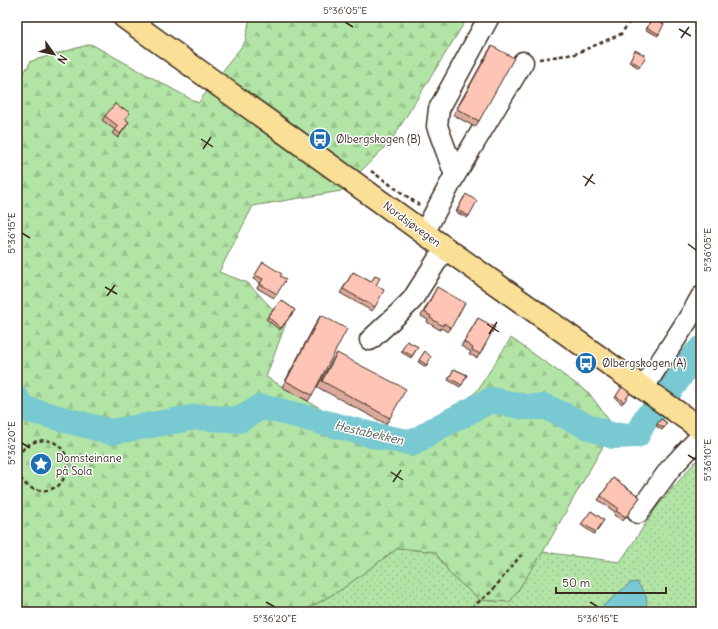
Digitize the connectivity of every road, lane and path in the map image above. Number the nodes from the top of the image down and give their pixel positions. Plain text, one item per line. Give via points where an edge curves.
1 (124, 17) edge
2 (489, 17) edge
3 (633, 17) edge
4 (523, 62) joint
5 (455, 175) junction
6 (424, 233) junction
7 (445, 248) junction
8 (701, 297) edge
9 (695, 319) edge
10 (370, 340) dead end
11 (644, 388) junction
12 (701, 429) edge
13 (701, 436) edge
14 (17, 464) edge
15 (638, 513) dead end
16 (521, 555) dead end
17 (466, 612) edge

1 - 6 main road, Nordsjøvegen
2 - 5 lane via 439,108 437,126
3 - 4 path via 621,34 575,54
4 - 5 lane
5 - 6 lane
6 - 7 main road, Nordsjøvegen
7 - 10 lane via 412,300
7 - 11 main road, Nordsjøvegen
8 - 9 lane
9 - 11 lane
11 - 12 main road, Nordsjøvegen
13 - 15 lane via 670,470
14 - 14 path via 20,453 39,440 58,445 66,456 68,468 62,482 56,488 42,491 30,488 21,480
16 - 17 path via 492,592

